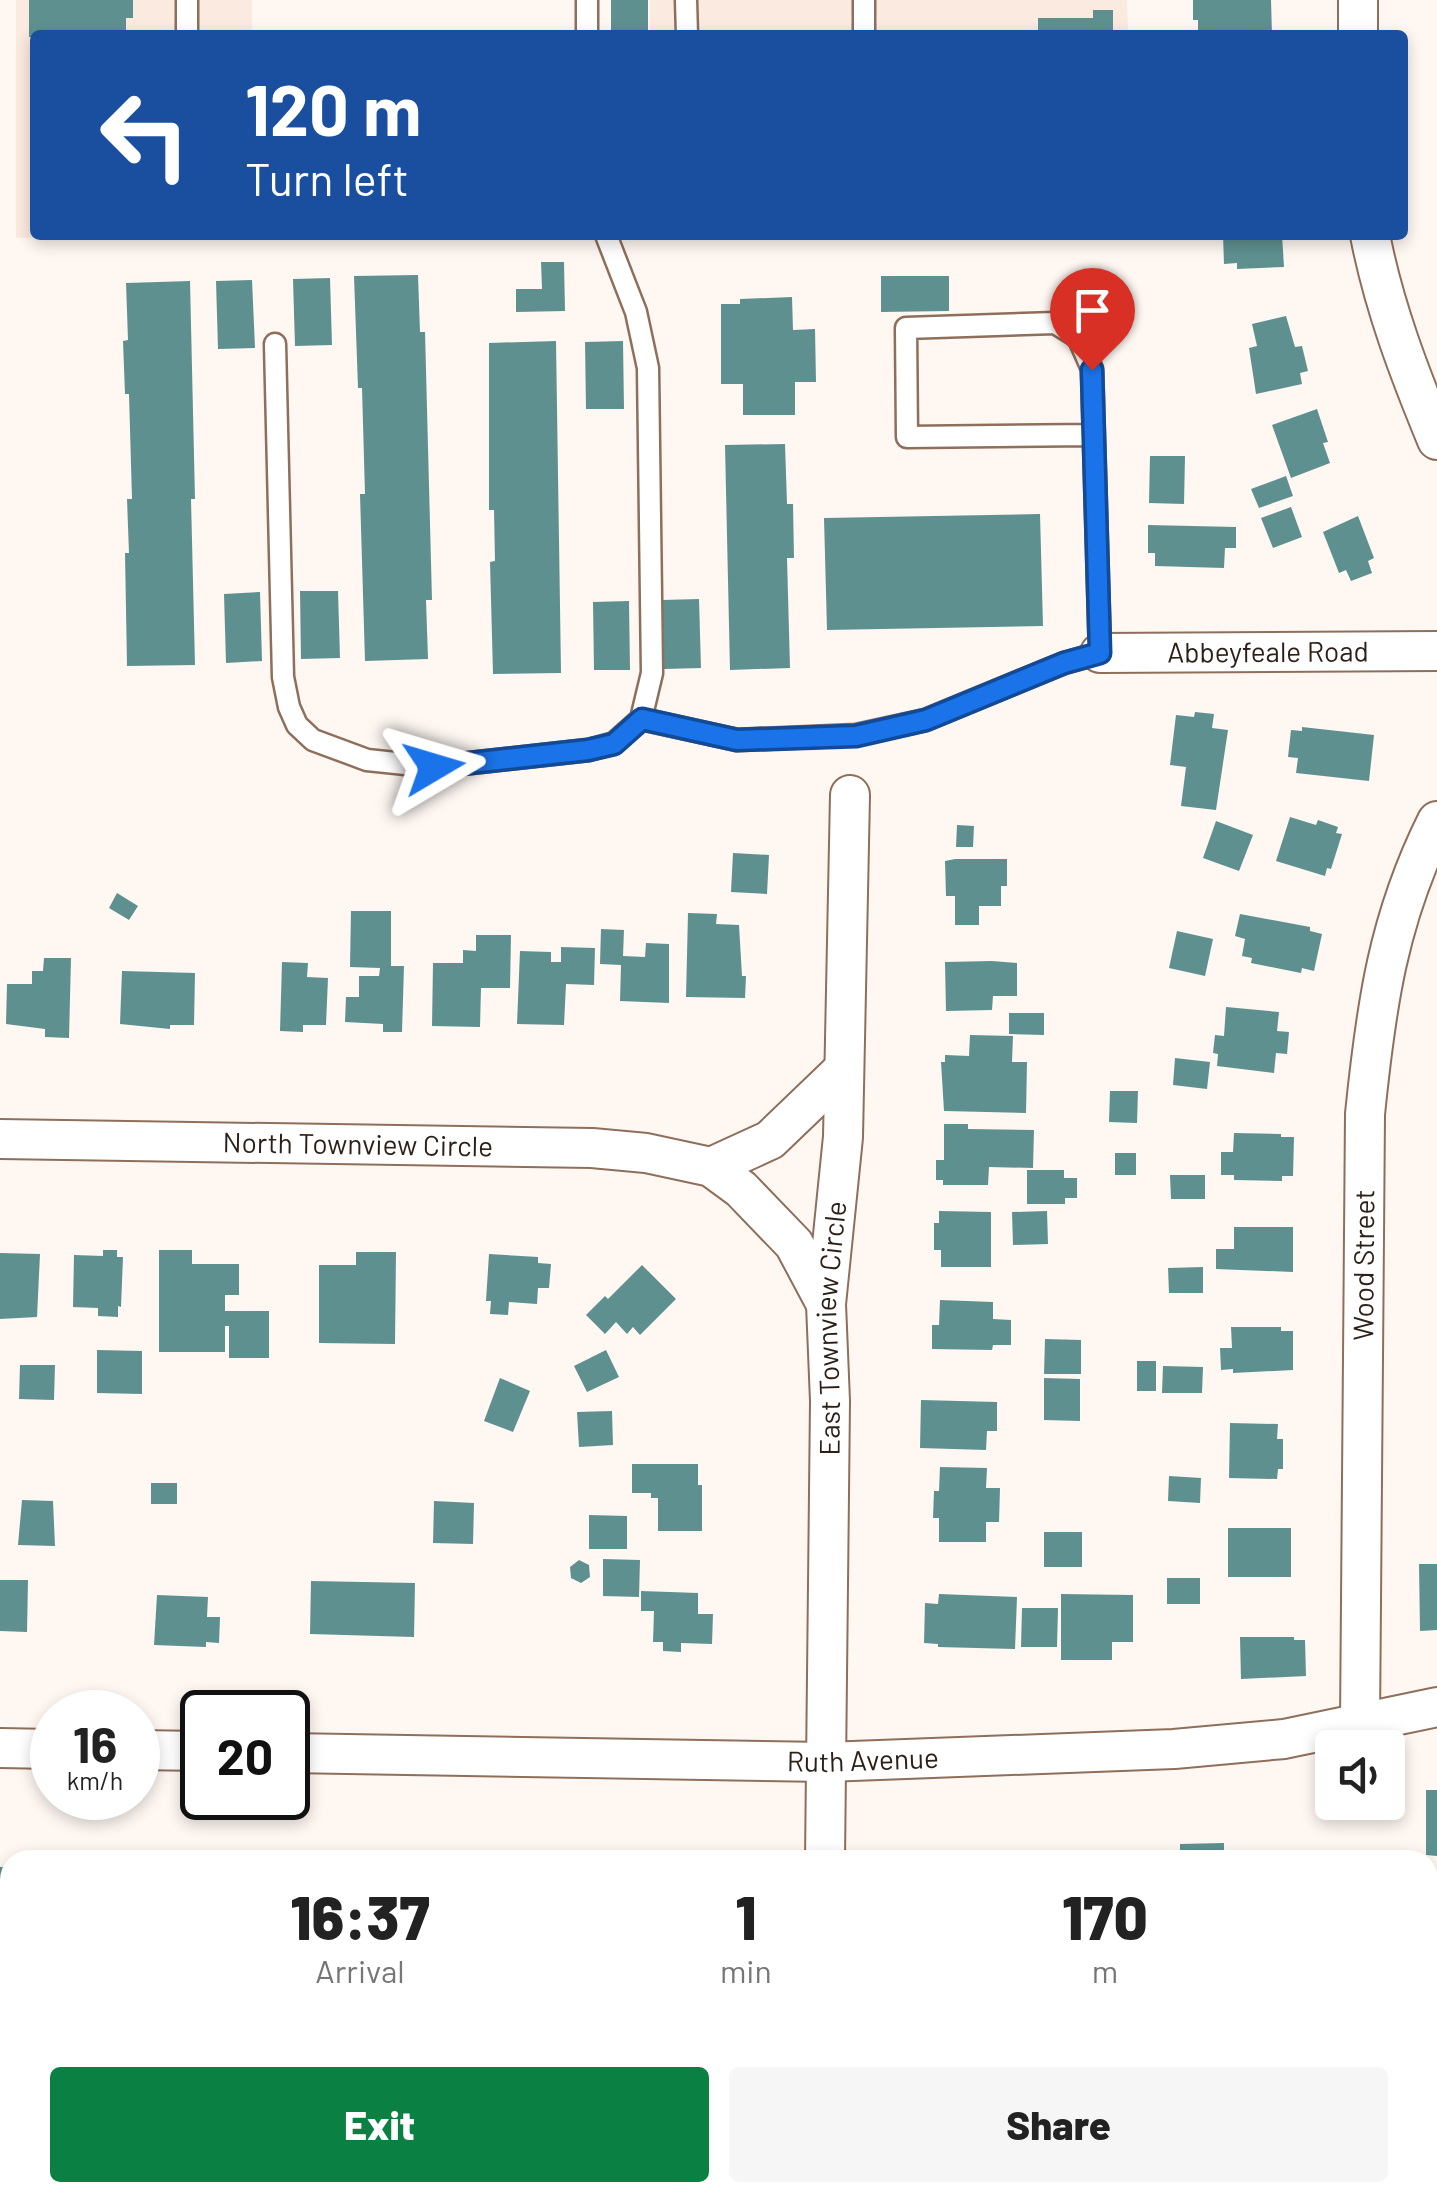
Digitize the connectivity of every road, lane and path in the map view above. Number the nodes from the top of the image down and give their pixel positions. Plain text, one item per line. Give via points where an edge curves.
1 (187, 0) edge
2 (587, 0) edge
3 (686, 0) edge
4 (864, 0) edge
5 (1358, 0) edge
6 (186, 30) edge
7 (587, 30) edge
8 (687, 30) edge
9 (864, 30) edge
10 (1358, 30) edge
11 (608, 240) edge
12 (1371, 240) edge
13 (275, 344) dead end
14 (1092, 435) junction
15 (1437, 440) edge
16 (1437, 651) edge
17 (1100, 653) junction
18 (642, 719) junction
19 (850, 795) dead end
20 (1437, 820) edge
21 (844, 1069) junction
22 (0, 1139) edge
23 (711, 1166) junction
24 (826, 1304) junction
25 (1437, 1708) edge
26 (1360, 1722) junction
27 (0, 1748) edge
28 (30, 1749) edge
29 (310, 1753) edge
30 (826, 1762) junction
31 (825, 1850) edge

1 - 6 lane
2 - 7 lane
3 - 8 lane
4 - 9 lane
5 - 10 street
11 - 18 lane via 636,312 648,368 652,673
12 - 15 street via 1402,354
13 - 18 lane via 283,677 296,726 312,740 368,760 434,767 588,750 614,744
14 - 14 lane via 906,436 906,328 1055,323 1078,336 1092,370
14 - 17 lane
16 - 17 street, Abbeyfeale Road
17 - 18 lane via 926,720 856,736 737,740
19 - 21 street, East Townview Circle
20 - 26 street, Wood Street via 1388,948 1365,1114
21 - 23 street via 770,1140
21 - 24 street, East Townview Circle
22 - 23 street, North Townview Circle via 592,1148
23 - 24 street, North Townview Circle via 794,1244
24 - 30 street, East Townview Circle
25 - 26 street, Ruth Avenue
26 - 30 street, Ruth Avenue via 1284,1739 1174,1748
27 - 28 street
29 - 30 street, Ruth Avenue
30 - 31 street, East Townview Circle

